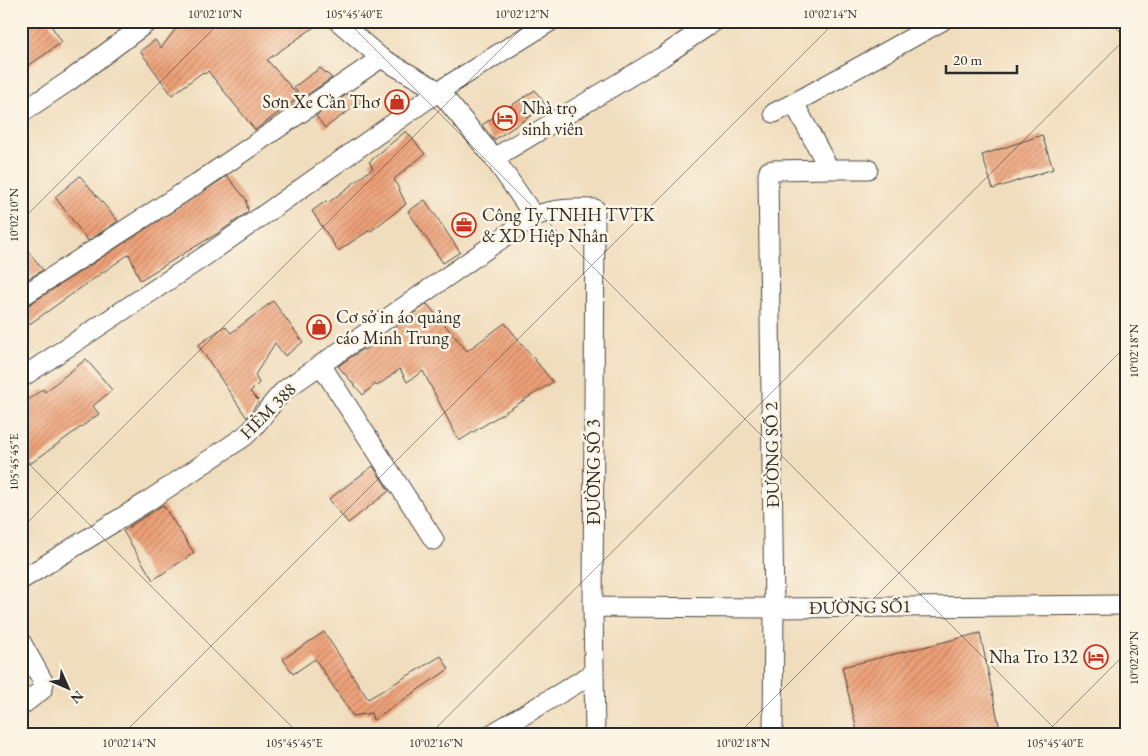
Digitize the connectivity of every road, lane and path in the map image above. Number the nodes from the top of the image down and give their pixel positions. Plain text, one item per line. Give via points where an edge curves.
1 (149, 21) edge
2 (338, 21) edge
3 (551, 21) edge
4 (716, 21) edge
5 (942, 21) edge
6 (381, 58) junction
7 (439, 91) junction
8 (794, 103) junction
9 (21, 113) edge
10 (774, 113) dead end
11 (494, 158) junction
12 (829, 169) junction
13 (868, 169) dead end
14 (595, 209) joint
15 (534, 216) junction
16 (21, 297) edge
17 (321, 365) junction
18 (21, 378) edge
19 (434, 540) dead end
20 (21, 580) edge
21 (1127, 604) edge
22 (593, 607) junction
23 (774, 608) junction
24 (21, 642) edge
25 (594, 674) junction
26 (21, 706) edge
27 (490, 735) edge
28 (595, 735) edge
29 (773, 735) edge

1 - 9 street
2 - 6 street
3 - 7 street
4 - 11 street
5 - 8 street
6 - 7 street
6 - 16 street via 196,184
7 - 11 street
7 - 18 street via 208,254
8 - 10 street
8 - 12 street
11 - 15 street
12 - 13 street
12 - 23 street, ĐƯỜNG SỐ 2 via 773,170 768,175
14 - 15 street, HẺM 388 via 572,208
14 - 22 street, ĐƯỜNG SỐ 3
15 - 17 street, HẺM 388
17 - 19 street
17 - 20 street, HẺM 388 via 277,397 256,427 245,436
21 - 23 street, ĐƯỜNG SỐ1
22 - 23 street, ĐƯỜNG SỐ1
22 - 25 street, ĐƯỜNG SỐ 3
23 - 29 street, ĐƯỜNG SỐ 2
24 - 26 street via 44,683 42,690
25 - 27 street
25 - 28 street, ĐƯỜNG SỐ 3

